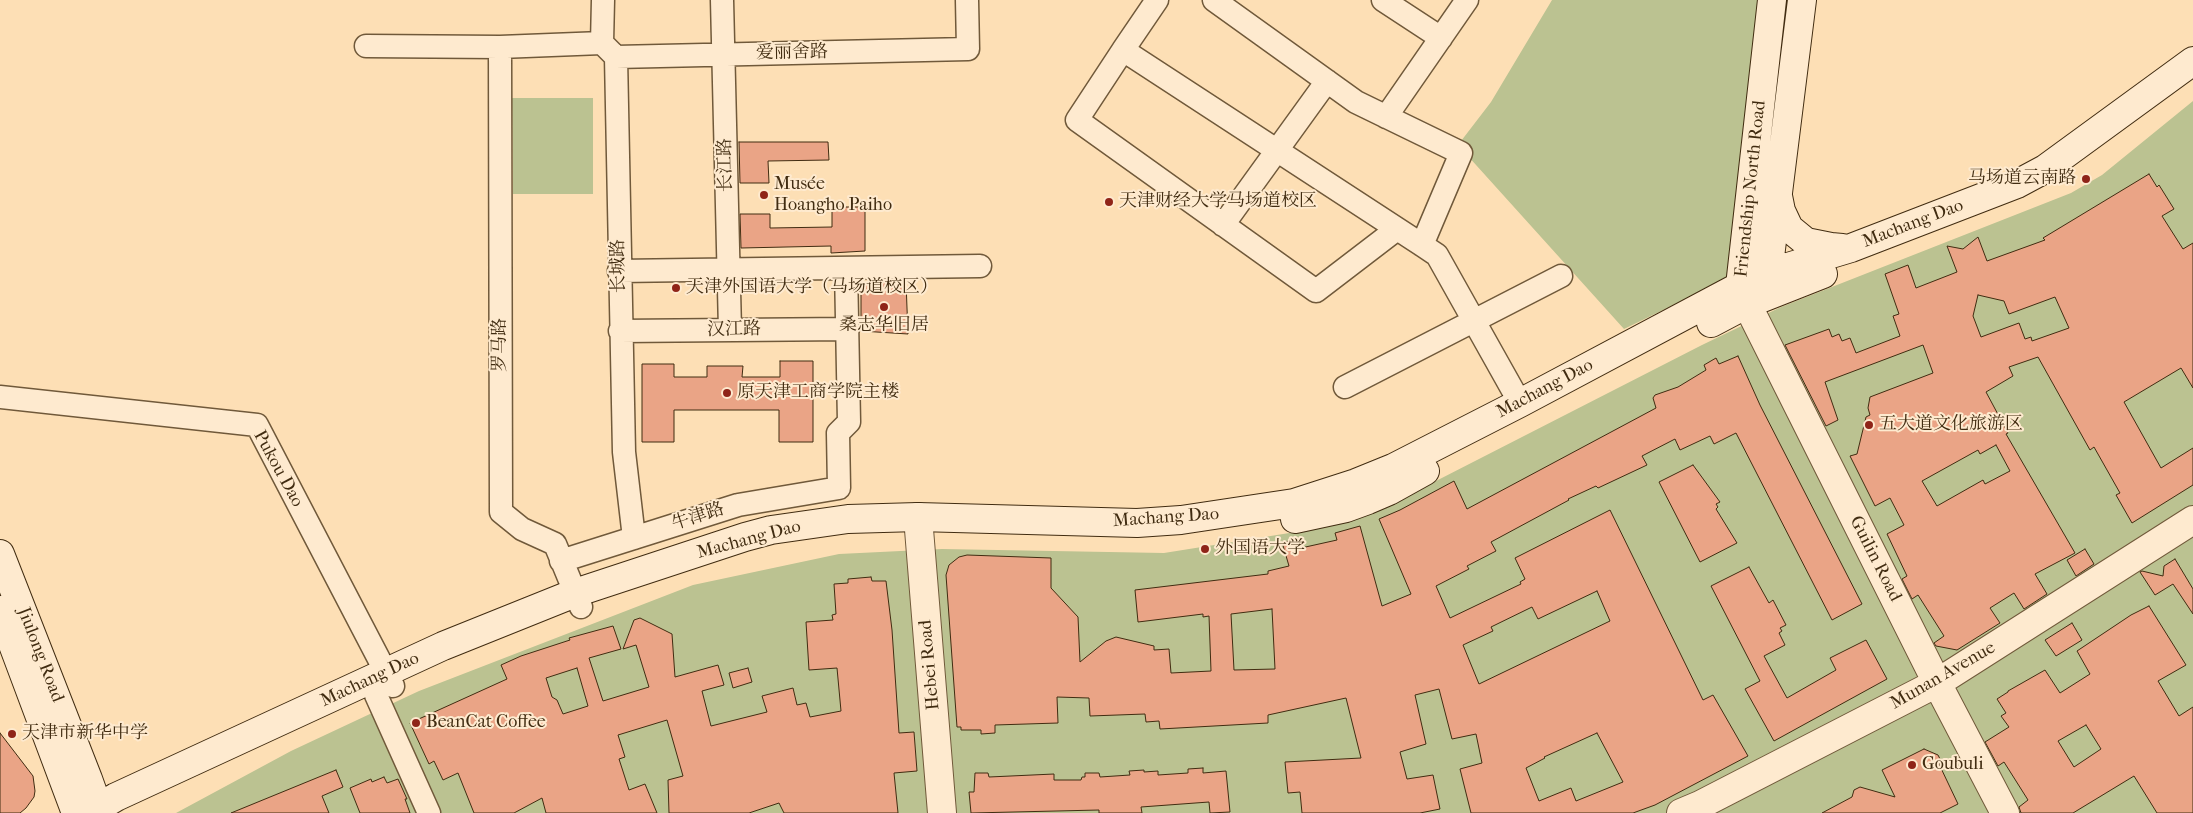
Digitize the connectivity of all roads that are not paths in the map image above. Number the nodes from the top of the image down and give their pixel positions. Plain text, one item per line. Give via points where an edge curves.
1 (603, 0) edge
2 (722, 0) edge
3 (967, 0) edge
4 (1157, 0) edge
5 (1214, 0) edge
6 (1384, 0) edge
7 (1467, 0) edge
8 (1772, 0) edge
9 (1802, 0) edge
10 (1441, 38) junction
11 (366, 46) dead end
12 (500, 47) junction
13 (609, 50) junction
14 (1123, 50) junction
15 (724, 54) junction
16 (2193, 61) edge
17 (1327, 81) junction
18 (2193, 82) edge
19 (1386, 117) junction
20 (1277, 150) junction
21 (1777, 189) junction
22 (1223, 225) junction
23 (1397, 228) junction
24 (1422, 245) junction
25 (1851, 248) junction
26 (980, 266) dead end
27 (846, 268) junction
28 (728, 270) junction
29 (619, 272) junction
30 (1768, 273) junction
31 (1561, 276) dead end
32 (1744, 295) junction
33 (1473, 321) junction
34 (848, 329) junction
35 (730, 330) junction
36 (620, 331) junction
37 (1345, 388) dead end
38 (0, 397) edge
39 (1520, 404) junction
40 (2193, 520) edge
41 (919, 524) junction
42 (634, 538) junction
43 (0, 554) edge
44 (561, 561) junction
45 (578, 600) junction
46 (0, 610) edge
47 (1937, 683) junction
48 (385, 685) junction
49 (78, 782) junction
50 (89, 812) edge
51 (66, 813) edge
52 (125, 813) edge
53 (429, 813) edge
54 (942, 813) edge
55 (1681, 813) edge
56 (2005, 813) edge

1 - 13 street, 长城路
2 - 15 street, 长江路
3 - 15 street, 爱丽舍路 via 968,49
4 - 14 street
5 - 17 street
6 - 10 street
7 - 10 street
8 - 32 main road, Friendship North Road
9 - 21 main road, Friendship North Road
10 - 19 street
11 - 12 street, 爱丽舍路
12 - 13 street, 爱丽舍路
12 - 44 street, 罗马路 via 501,512 522,529 555,544
13 - 15 street, 爱丽舍路
13 - 29 street, 长城路
14 - 20 street
14 - 22 street via 1077,120
15 - 28 street, 长江路
16 - 25 main road, Machang Dao via 2045,169 2017,184
17 - 19 street via 1356,102
17 - 20 street
18 - 32 main road, Machang Dao via 2076,168 2023,198
19 - 24 street via 1461,153
20 - 22 street
20 - 23 street
21 - 25 main road via 1781,211 1789,228 1806,242 1831,248
21 - 30 main road, Friendship North Road
22 - 23 street via 1316,291
23 - 24 street
24 - 33 street via 1437,255
25 - 30 main road, Machang Dao
26 - 27 street
27 - 28 street
27 - 34 street
28 - 29 street
28 - 35 street, 长江路
29 - 36 street, 长城路
30 - 32 main road, Friendship North Road
31 - 33 street
32 - 39 main road, Machang Dao
32 - 41 main road, Machang Dao via 1389,491 1346,508 1200,534 1130,539
32 - 47 main road, Guilin Road
33 - 37 street
33 - 39 street
34 - 35 street, 汉江路
34 - 42 street, 牛津路 via 849,422 838,433 839,488 738,505
35 - 36 street, 汉江路
36 - 42 street, 长城路 via 624,452
38 - 48 street, Pukou Dao via 257,425
39 - 41 main road, Machang Dao via 1393,468 1294,503 1181,520 1137,523
40 - 47 main road, Munan Avenue
41 - 45 main road, Machang Dao via 790,542
41 - 54 main road, Hebei Road
42 - 44 street, 牛津路
43 - 49 main road, Jiulong Road
44 - 45 street, 罗马路
45 - 48 main road, Machang Dao
46 - 49 main road, Jiulong Road
47 - 55 main road, Munan Avenue
47 - 56 main road, Guilin Road
48 - 50 main road, Machang Dao
48 - 52 main road, Machang Dao
48 - 53 street
49 - 50 main road
49 - 51 main road

